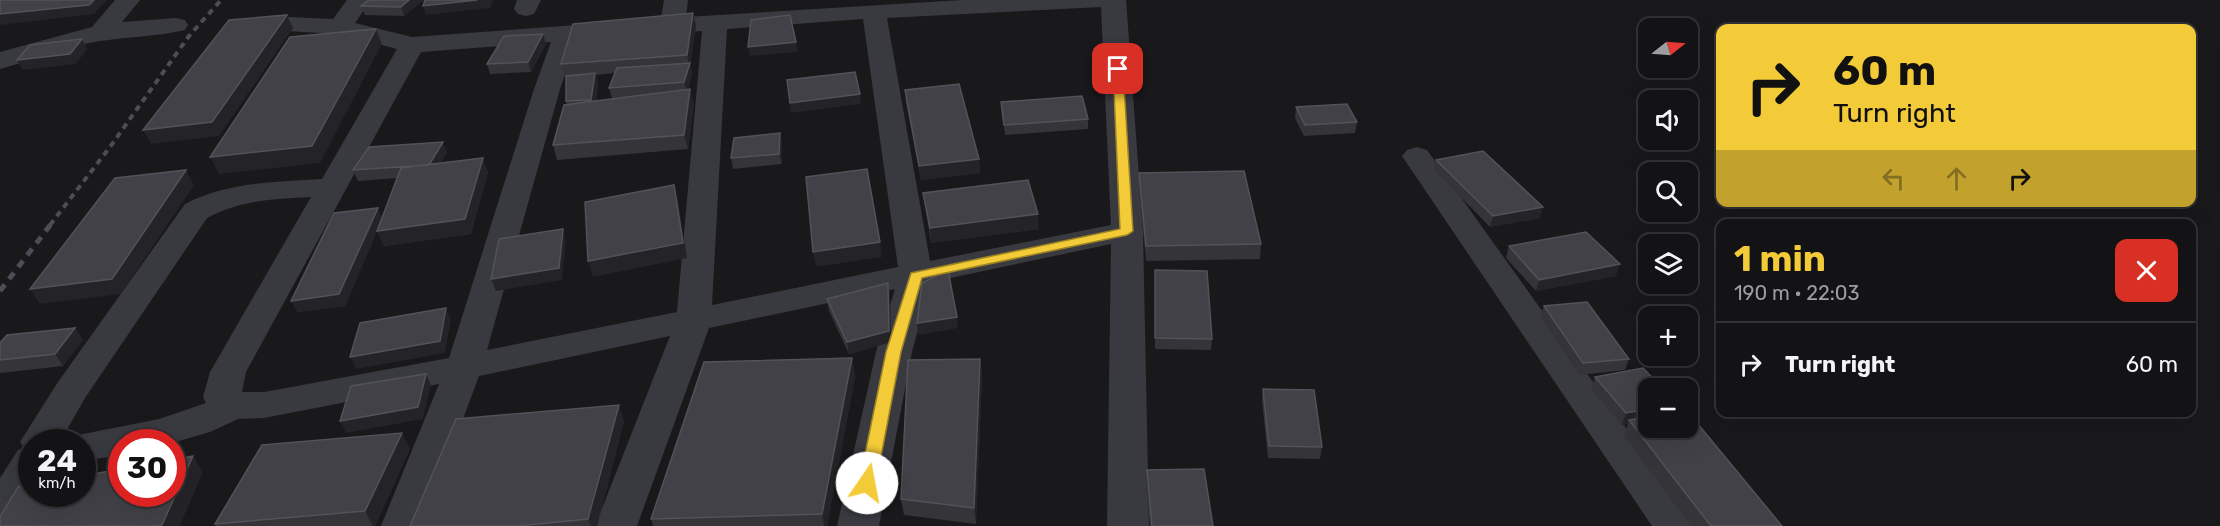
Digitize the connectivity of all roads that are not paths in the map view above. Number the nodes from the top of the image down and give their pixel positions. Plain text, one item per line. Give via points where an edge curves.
1 (128, 0) edge
2 (359, 0) edge
3 (676, 0) edge
4 (1101, 0) edge
5 (1114, 0) edge
6 (974, 3) edge
7 (827, 7) edge
8 (874, 12) junction
9 (268, 22) edge
10 (715, 24) junction
11 (176, 25) dead end
12 (340, 27) junction
13 (672, 27) junction
14 (100, 34) junction
15 (566, 35) junction
16 (412, 45) junction
17 (0, 61) edge
18 (1417, 156) dead end
19 (331, 187) junction
20 (1127, 231) junction
21 (916, 276) junction
22 (694, 320) junction
23 (464, 367) junction
24 (232, 406) junction
25 (48, 429) edge
26 (96, 444) edge
27 (18, 483) edge
28 (0, 513) edge
29 (402, 526) edge
30 (616, 526) edge
31 (858, 526) edge
32 (1128, 526) edge
33 (1675, 526) edge

1 - 14 street
2 - 12 street
3 - 13 street
4 - 6 street
5 - 20 street
6 - 8 street
7 - 8 street
7 - 10 street
8 - 21 street
9 - 12 street
10 - 13 street
10 - 22 street
11 - 14 street
12 - 16 street
13 - 15 street
14 - 17 street
15 - 16 street
15 - 23 street
16 - 19 street
18 - 33 street
19 - 24 street via 228,372 222,397
19 - 25 street via 230,196 196,211
20 - 21 street
20 - 32 street
21 - 22 street
21 - 31 street via 894,352
22 - 23 street
22 - 30 street
23 - 24 street via 264,405
23 - 29 street
24 - 26 street via 174,430
27 - 28 street

